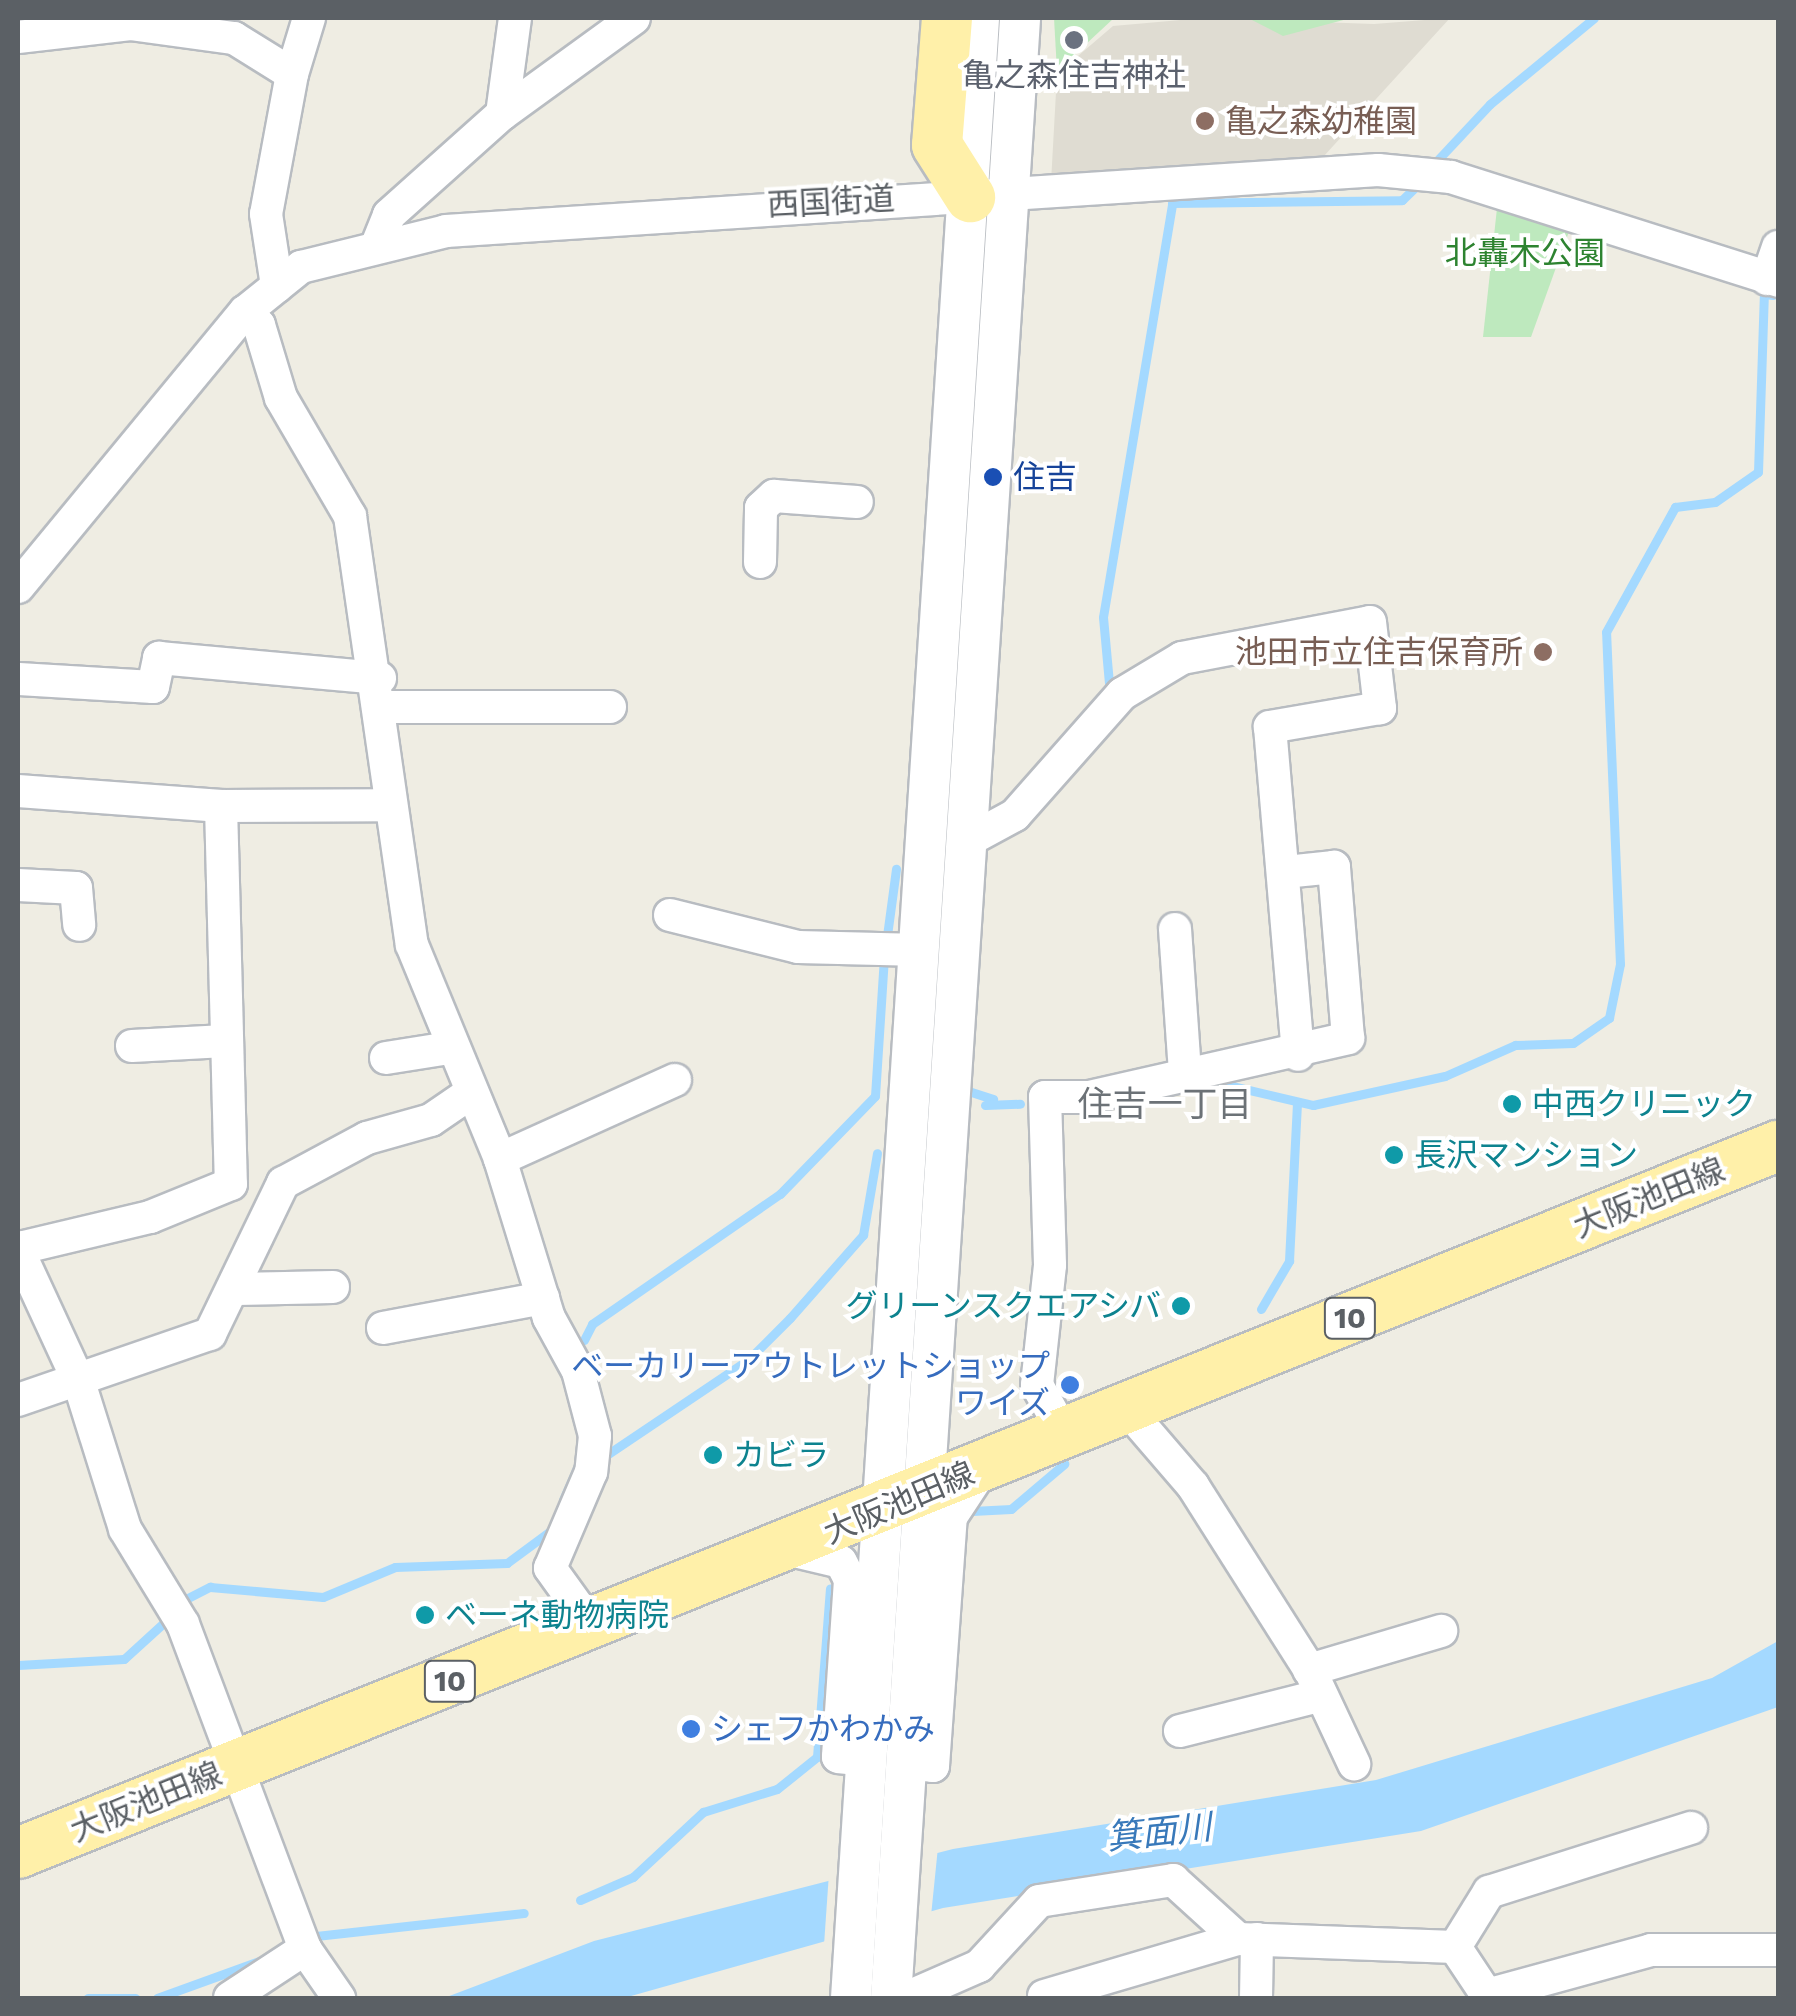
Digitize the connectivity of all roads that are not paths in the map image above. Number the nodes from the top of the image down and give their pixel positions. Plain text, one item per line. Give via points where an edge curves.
1 (309, 18) edge
2 (515, 18) edge
3 (634, 18) edge
4 (947, 18) edge
5 (980, 18) edge
6 (1020, 18) edge
7 (235, 28) edge
8 (18, 37) edge
9 (292, 74) junction
10 (502, 114) junction
11 (990, 197) junction
12 (377, 245) junction
13 (1778, 247) edge
14 (1773, 280) edge
15 (277, 286) junction
16 (245, 312) junction
17 (857, 502) dead end
18 (760, 562) dead end
19 (18, 587) edge
20 (19, 678) edge
21 (381, 693) junction
22 (610, 707) dead end
23 (18, 791) edge
24 (952, 792) junction
25 (221, 806) junction
26 (386, 806) junction
27 (968, 840) junction
28 (1286, 872) junction
29 (18, 885) edge
30 (670, 915) dead end
31 (79, 925) dead end
32 (1175, 929) dead end
33 (897, 950) junction
34 (225, 1041) junction
35 (132, 1046) dead end
36 (449, 1048) junction
37 (1298, 1055) junction
38 (386, 1058) dead end
39 (1185, 1071) junction
40 (675, 1080) dead end
41 (468, 1094) junction
42 (1778, 1146) edge
43 (500, 1159) junction
44 (333, 1286) dead end
45 (236, 1289) junction
46 (542, 1298) junction
47 (383, 1328) dead end
48 (78, 1382) junction
49 (18, 1400) edge
50 (1126, 1408) junction
51 (1064, 1433) junction
52 (993, 1463) junction
53 (903, 1502) junction
54 (790, 1550) junction
55 (591, 1625) junction
56 (1440, 1631) dead end
57 (1313, 1683) junction
58 (1180, 1730) dead end
59 (846, 1758) dead end
60 (1354, 1764) dead end
61 (926, 1765) dead end
62 (234, 1767) junction
63 (1691, 1828) dead end
64 (18, 1854) edge
65 (1248, 1939) junction
66 (1455, 1947) junction
67 (305, 1949) junction
68 (1778, 1950) edge
69 (1044, 1996) edge
70 (1488, 1997) edge
71 (230, 1998) edge
72 (339, 1998) edge
73 (850, 1998) edge
74 (908, 1998) edge
75 (1256, 1998) edge

1 - 9 street
2 - 10 street
3 - 10 street
4 - 11 main road via 938,145
5 - 11 street
6 - 11 street
7 - 8 street via 130,24
7 - 9 street
9 - 15 street via 266,214
10 - 12 street via 389,215
11 - 12 street, 西国街道 via 543,223
11 - 14 street, 西国街道 via 1378,170 1451,177
11 - 24 street
12 - 15 street, 西国街道 via 302,266
13 - 14 street
15 - 16 street, 西国街道
16 - 19 street, 西国街道
16 - 21 street via 259,324 281,398 350,516
17 - 18 street via 774,496 761,508
20 - 21 street via 153,687 159,658
21 - 22 street
21 - 26 street
23 - 25 street
24 - 27 street
24 - 33 street
25 - 26 street
25 - 34 street
26 - 36 street via 412,944
27 - 28 street via 1015,815 1122,694 1182,658 1370,622 1380,708 1270,727
27 - 53 street
28 - 37 street
28 - 37 street via 1334,868 1348,1038
29 - 31 street via 76,888
30 - 33 street via 798,947
32 - 39 street
33 - 53 street
34 - 35 street
34 - 48 street via 231,1184 150,1217 24,1247
36 - 38 street
36 - 41 street
37 - 39 street
39 - 51 street via 1089,1096 1045,1097 1050,1265 1037,1385
40 - 43 street
41 - 43 street
41 - 45 street via 431,1120 367,1138 283,1183
42 - 50 main road, 大阪池田線 / 10
43 - 46 street
44 - 45 street
45 - 48 street via 210,1334
46 - 47 street
46 - 55 street via 578,1370 595,1436 580,1513 550,1568
48 - 49 street
48 - 62 street via 125,1529 184,1624
50 - 51 main road, 大阪池田線 / 10
50 - 57 street via 1193,1486
51 - 52 main road, 大阪池田線 / 10
52 - 53 main road, 大阪池田線 / 10
52 - 61 street via 965,1485 951,1516
53 - 54 main road, 大阪池田線 / 10
53 - 73 street
53 - 74 street
54 - 55 main road, 大阪池田線 / 10
54 - 59 street via 841,1562 850,1580 838,1757
55 - 62 main road, 大阪池田線 / 10
56 - 57 street
57 - 58 street
57 - 60 street
62 - 64 main road, 大阪池田線 / 10
62 - 67 street
63 - 66 street via 1631,1838 1489,1892
65 - 66 street
65 - 69 street
65 - 74 street via 1173,1880 1038,1901 980,1966
65 - 75 street
66 - 70 street
67 - 71 street
67 - 72 street
68 - 70 street via 1652,1950

